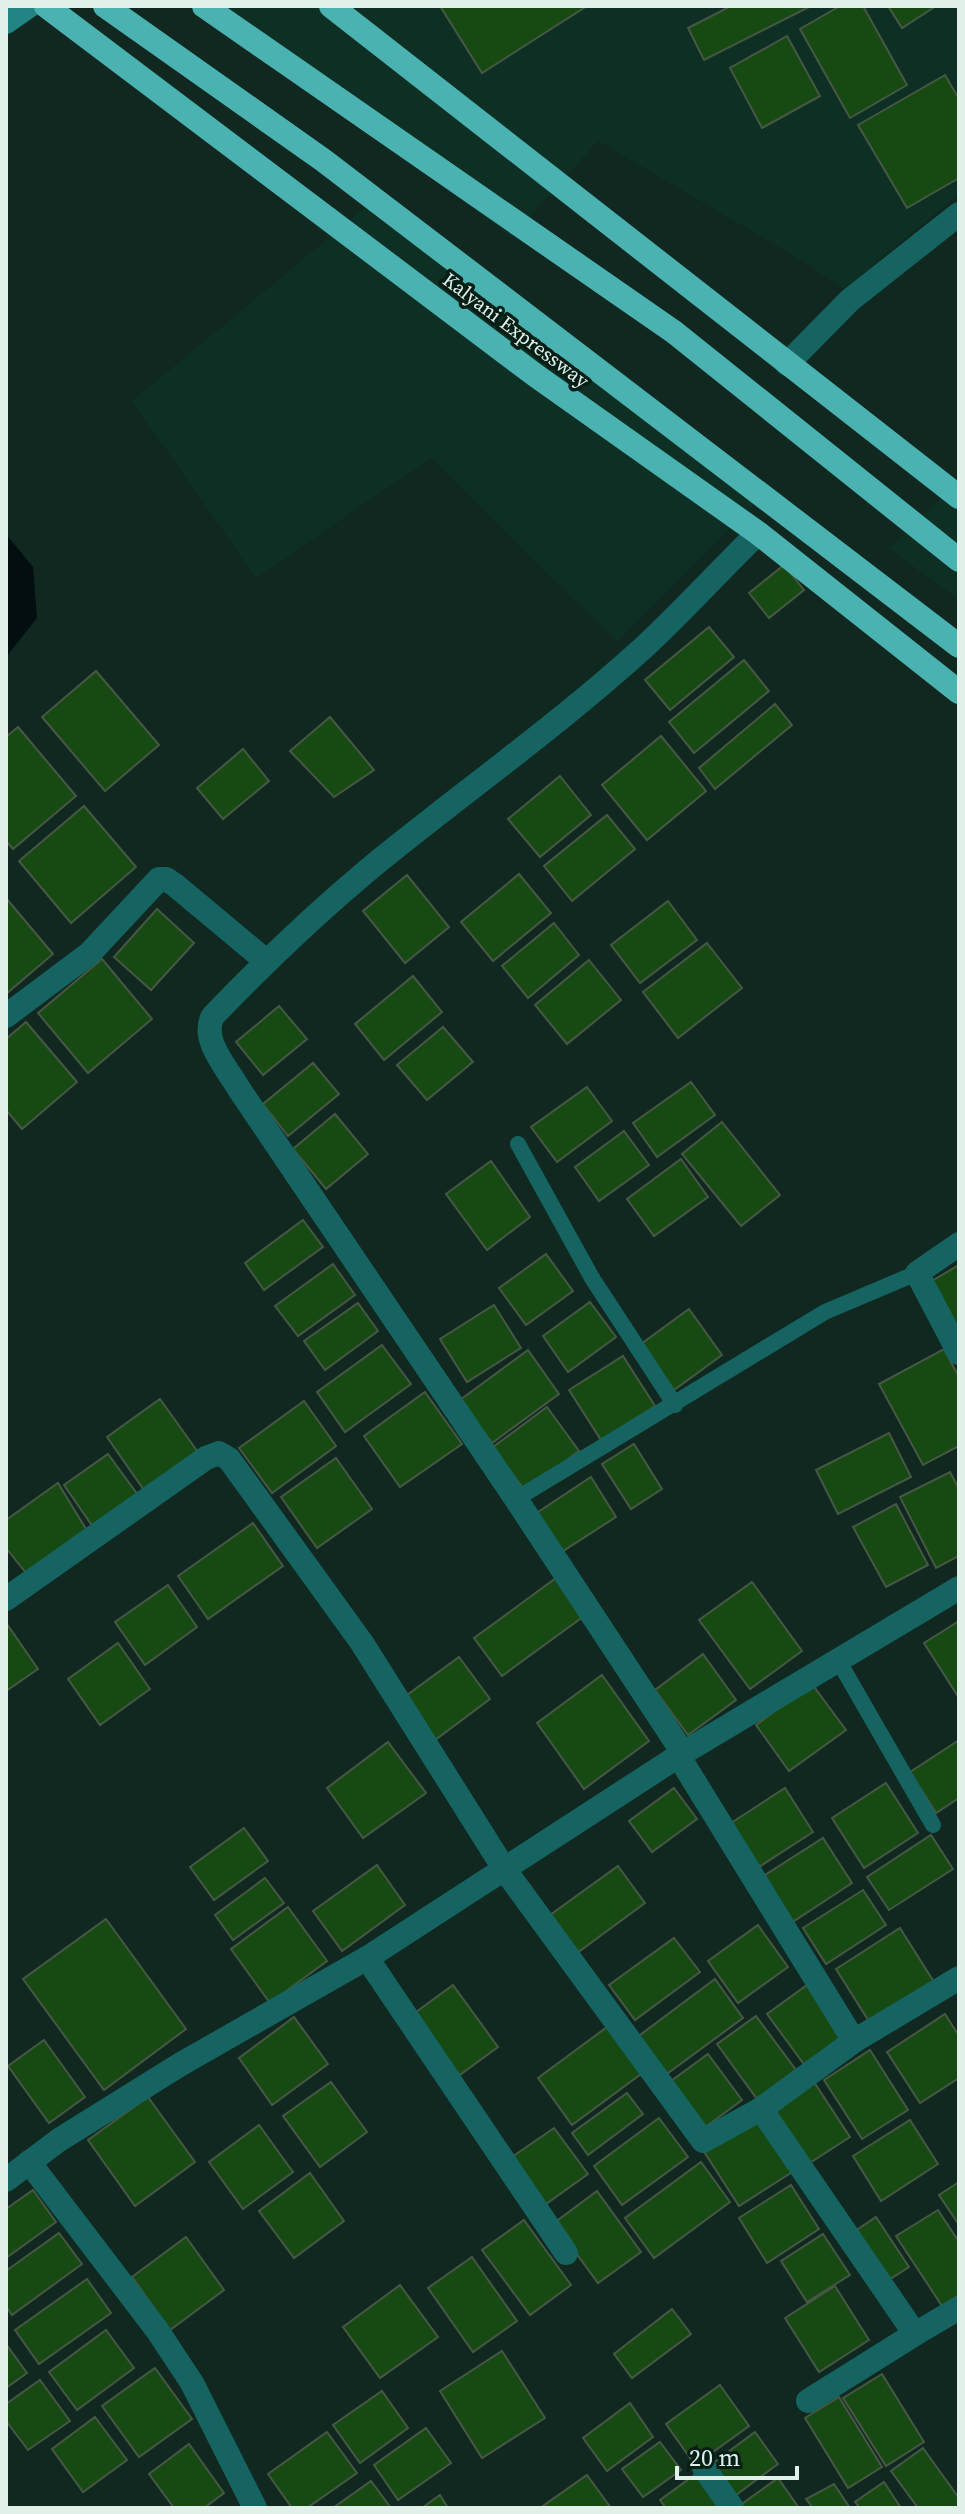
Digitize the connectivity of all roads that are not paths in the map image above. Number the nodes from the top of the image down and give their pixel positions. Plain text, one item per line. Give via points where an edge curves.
1 (29, 6) edge
2 (46, 6) edge
3 (105, 6) edge
4 (204, 6) edge
5 (331, 6) edge
6 (6, 22) edge
7 (959, 214) edge
8 (787, 364) junction
9 (956, 490) edge
10 (758, 533) junction
11 (959, 560) edge
12 (959, 646) edge
13 (959, 692) edge
14 (266, 961) junction
15 (6, 1016) edge
16 (518, 1144) dead end
17 (959, 1244) edge
18 (917, 1273) junction
19 (959, 1353) edge
20 (675, 1405) junction
21 (516, 1499) junction
22 (959, 1588) edge
23 (6, 1599) edge
24 (838, 1660) junction
25 (683, 1753) junction
26 (933, 1825) dead end
27 (505, 1870) junction
28 (367, 1958) junction
29 (959, 1978) edge
30 (854, 2041) junction
31 (761, 2109) junction
32 (29, 2162) junction
33 (6, 2180) edge
34 (566, 2253) dead end
35 (959, 2308) edge
36 (915, 2334) junction
37 (808, 2401) dead end
38 (704, 2468) dead end
39 (255, 2508) edge
40 (732, 2508) edge

1 - 6 street
2 - 10 highway, Kalyani Expressway via 535,375
3 - 12 highway via 323,160
4 - 11 highway via 674,332
5 - 8 highway
7 - 8 street via 850,300
8 - 9 highway
10 - 13 highway, Kalyani Expressway
10 - 14 street via 642,649 369,869
14 - 15 street via 175,885 159,879 90,953
14 - 21 street via 213,1016 209,1038
16 - 20 lane via 592,1278
17 - 18 street
18 - 19 street
18 - 20 lane via 825,1312
20 - 21 lane
21 - 25 street
22 - 24 street
23 - 27 street via 219,1453 238,1469 362,1643
24 - 25 street
24 - 26 lane
25 - 27 street
25 - 30 street via 681,1760
27 - 28 street
27 - 31 street via 703,2141
28 - 32 street via 181,2064
28 - 34 street
29 - 30 street
30 - 31 street
31 - 36 street
32 - 33 street
32 - 39 street via 192,2383
35 - 36 street
36 - 37 street
38 - 40 street

